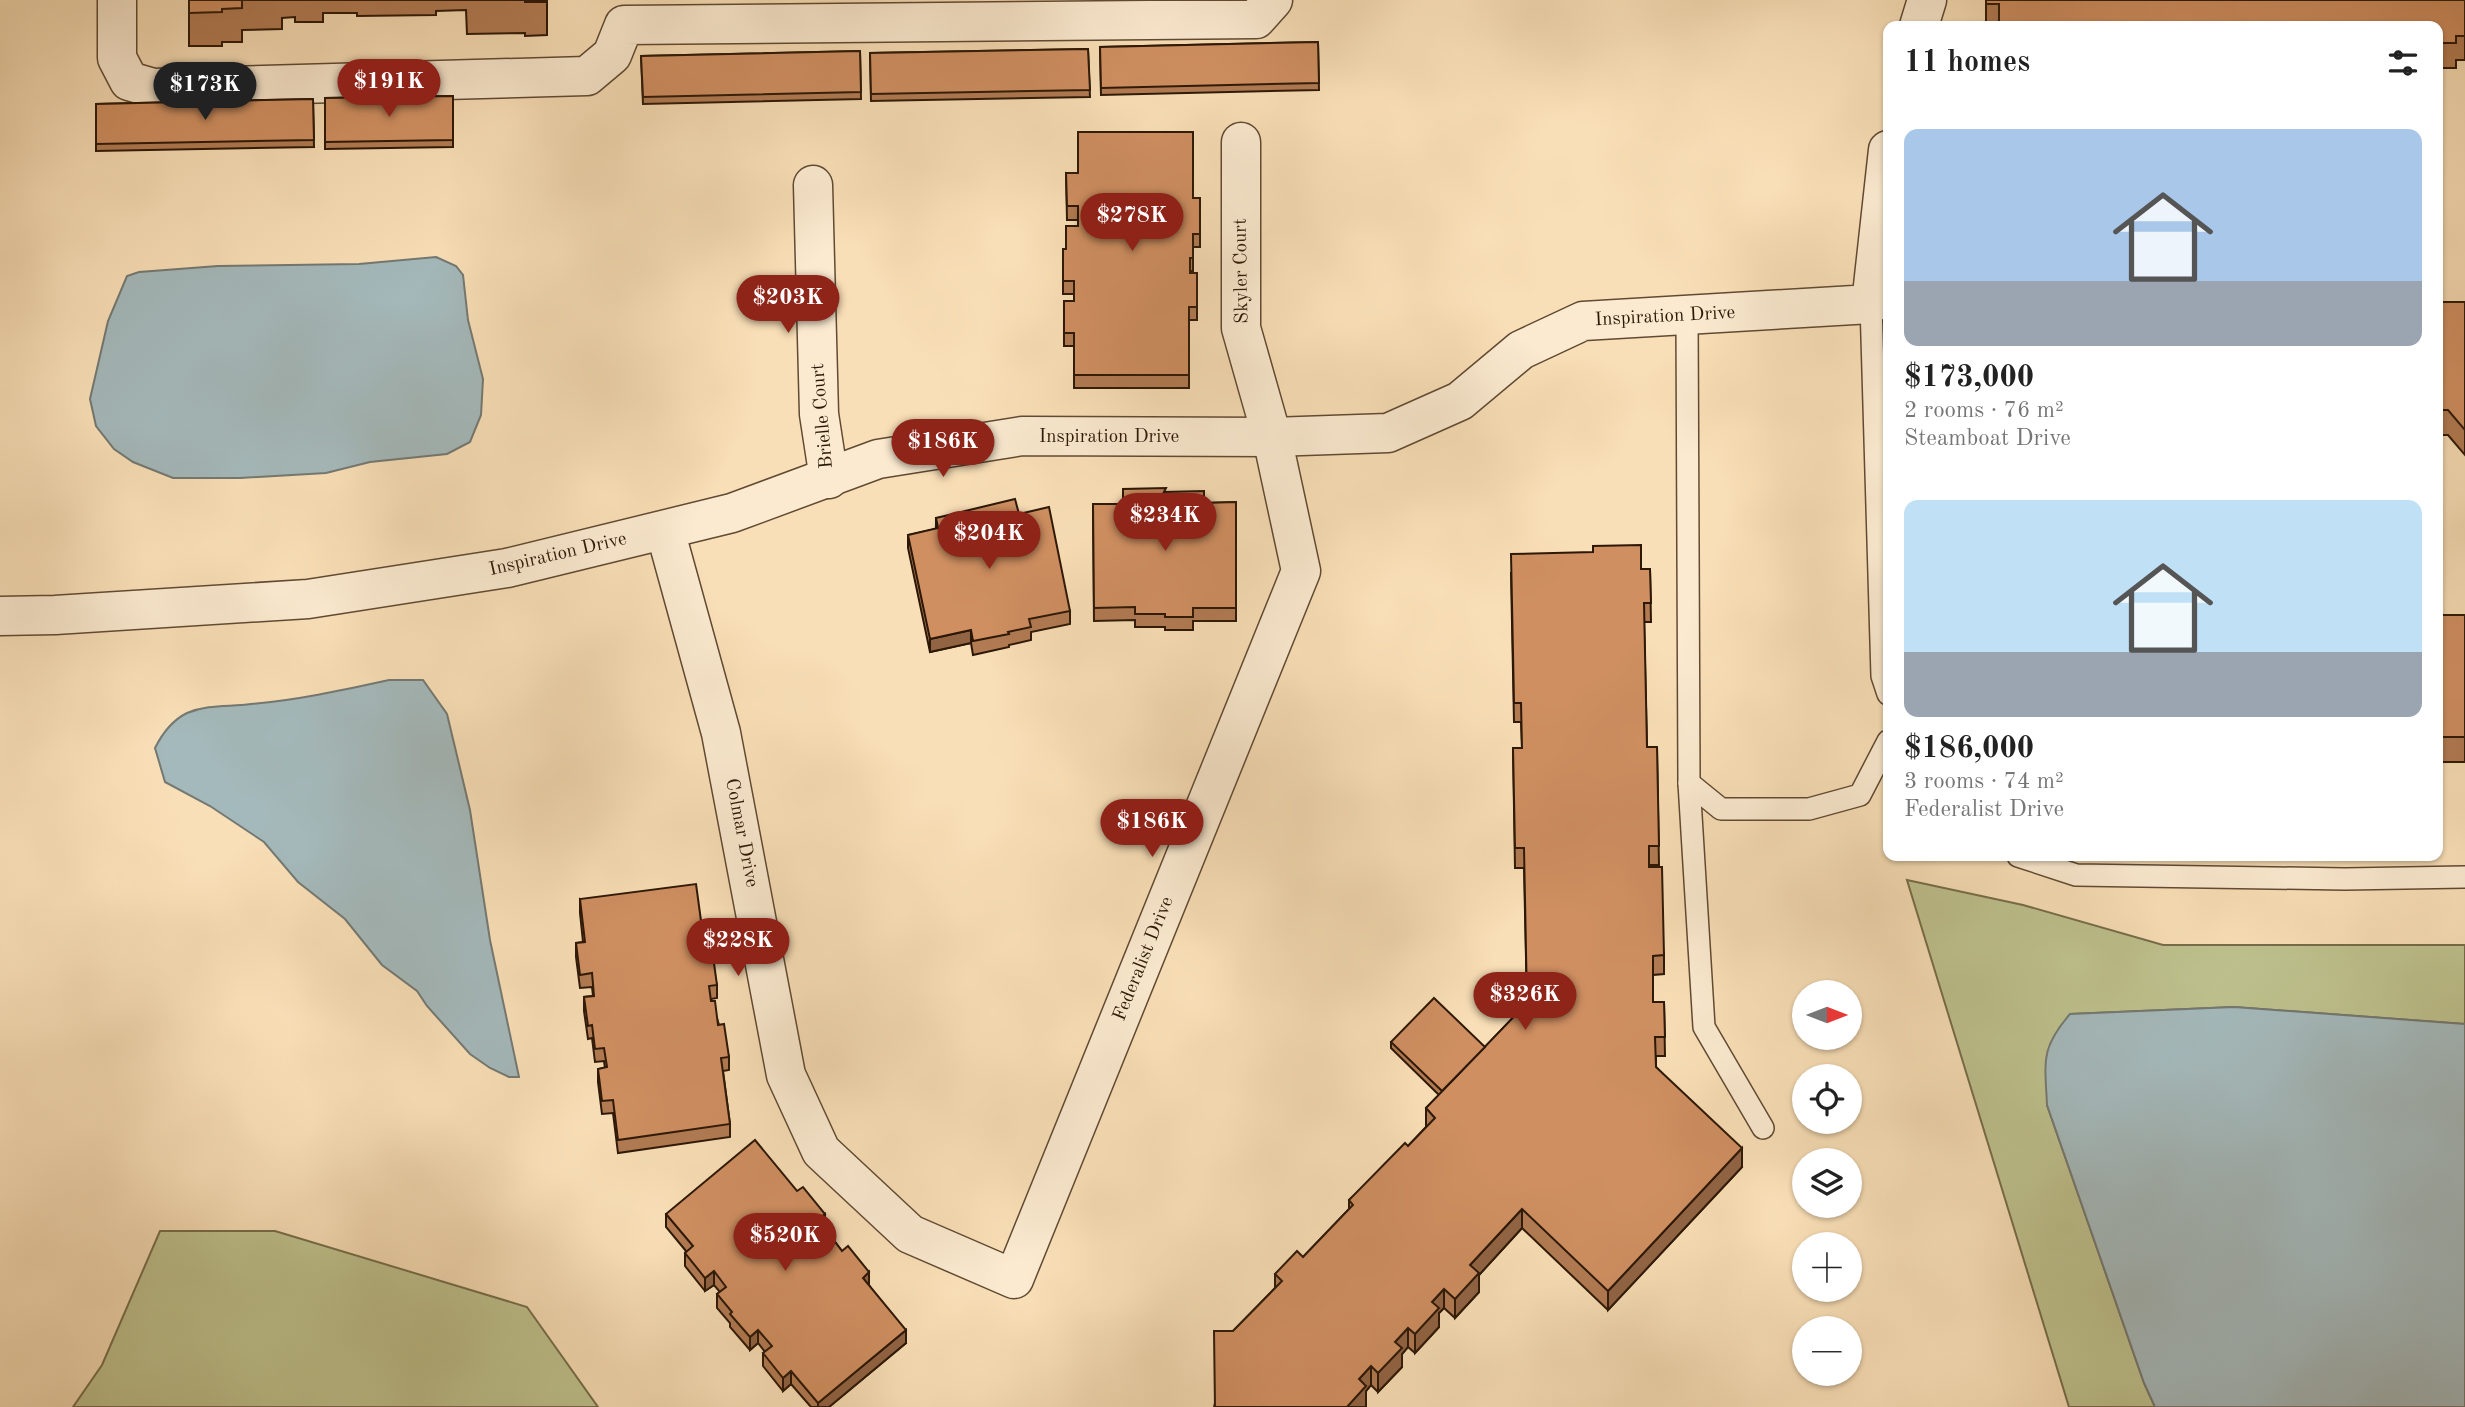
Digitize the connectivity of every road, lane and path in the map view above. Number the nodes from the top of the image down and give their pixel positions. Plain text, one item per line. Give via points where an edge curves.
1 (117, 0) edge
2 (1273, 0) edge
3 (1927, 0) edge
4 (624, 13) edge
5 (1921, 21) edge
6 (1241, 142) dead end
7 (813, 185) dead end
8 (1883, 195) edge
9 (1871, 304) junction
10 (1687, 315) junction
11 (1272, 437) junction
12 (829, 479) junction
13 (665, 530) junction
14 (0, 616) edge
15 (1883, 680) edge
16 (1883, 751) edge
17 (1689, 783) junction
18 (2033, 861) edge
19 (2465, 877) edge
20 (1763, 1128) dead end
21 (1014, 1279) joint

1 - 4 street via 117,58 129,81 153,88 587,76 611,55
2 - 4 street via 1256,19
3 - 5 street
6 - 11 street, Skyler Court via 1241,328
7 - 12 street, Brielle Court via 819,414
8 - 9 street
9 - 10 street, Inspiration Drive
9 - 15 lane
10 - 11 street, Inspiration Drive via 1583,321 1521,351 1460,401 1388,433
10 - 17 lane
11 - 12 street, Inspiration Drive via 1022,436 878,459
11 - 21 street, Federalist Drive via 1301,571
12 - 13 street, Inspiration Drive via 732,513
13 - 14 street, Inspiration Drive via 507,568 308,599
13 - 21 street, Colmar Drive via 721,733 786,1075 821,1151 910,1234
16 - 17 lane via 1860,795 1810,809 1721,809
17 - 20 lane via 1704,1027
18 - 19 lane via 2076,875

